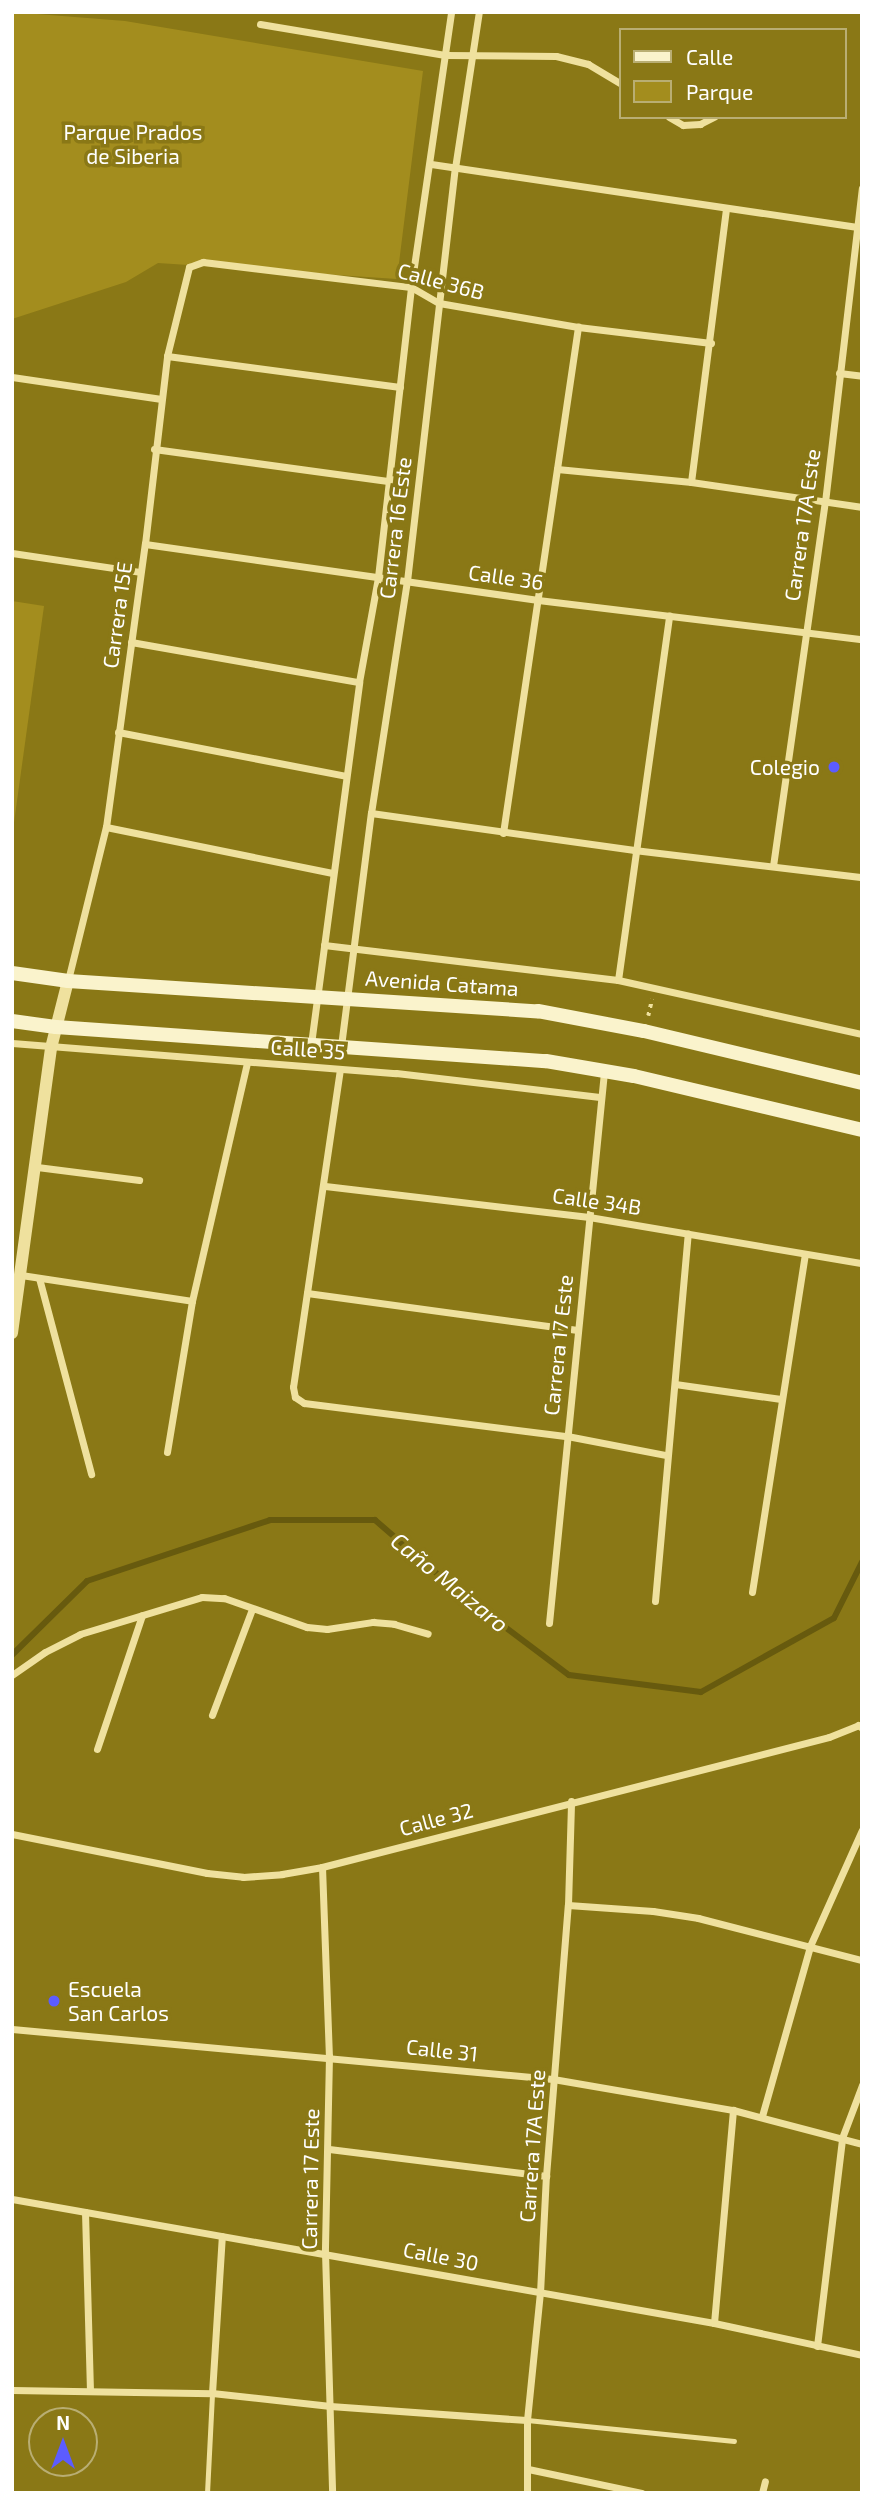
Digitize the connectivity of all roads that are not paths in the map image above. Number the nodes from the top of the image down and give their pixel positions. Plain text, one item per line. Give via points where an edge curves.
1 (451, 12) edge
2 (479, 12) edge
3 (260, 24) dead end
4 (446, 55) junction
5 (473, 57) junction
6 (618, 82) edge
7 (672, 119) edge
8 (710, 119) edge
9 (431, 164) junction
10 (455, 168) junction
11 (862, 188) edge
12 (726, 209) junction
13 (859, 228) edge
14 (203, 262) joint
15 (411, 287) junction
16 (439, 303) junction
17 (578, 327) junction
18 (710, 343) junction
19 (167, 356) junction
20 (839, 373) junction
21 (862, 376) edge
22 (12, 377) edge
23 (400, 387) junction
24 (161, 398) junction
25 (154, 449) junction
26 (558, 469) junction
27 (388, 481) junction
28 (691, 482) junction
29 (825, 502) junction
30 (862, 507) edge
31 (145, 544) junction
32 (12, 553) edge
33 (140, 572) junction
34 (378, 577) junction
35 (407, 581) junction
36 (538, 600) junction
37 (669, 616) junction
38 (805, 630) junction
39 (862, 639) edge
40 (131, 642) junction
41 (359, 682) junction
42 (118, 732) junction
43 (346, 776) junction
44 (371, 813) junction
45 (106, 827) junction
46 (503, 833) junction
47 (634, 850) junction
48 (773, 866) junction
49 (332, 873) junction
50 (862, 877) edge
51 (324, 945) junction
52 (355, 947) junction
53 (12, 973) edge
54 (618, 980) junction
55 (68, 981) junction
56 (316, 995) junction
57 (348, 997) junction
58 (12, 1021) edge
59 (56, 1027) junction
60 (862, 1034) edge
61 (12, 1043) edge
62 (311, 1044) junction
63 (341, 1046) junction
64 (51, 1048) junction
65 (247, 1063) junction
66 (340, 1069) junction
67 (604, 1072) junction
68 (862, 1083) edge
69 (600, 1097) junction
70 (862, 1130) edge
71 (37, 1167) junction
72 (139, 1180) dead end
73 (325, 1186) junction
74 (589, 1217) junction
75 (688, 1233) junction
76 (805, 1255) junction
77 (862, 1263) edge
78 (21, 1275) junction
79 (40, 1278) junction
80 (307, 1293) junction
81 (192, 1300) junction
82 (577, 1330) junction
83 (12, 1333) edge
84 (675, 1384) junction
85 (781, 1399) junction
86 (567, 1436) junction
87 (167, 1452) dead end
88 (666, 1455) junction
89 (91, 1474) dead end
90 (752, 1592) dead end
91 (655, 1601) dead end
92 (252, 1609) junction
93 (142, 1615) junction
94 (549, 1623) dead end
95 (428, 1634) dead end
96 (12, 1675) edge
97 (212, 1715) dead end
98 (860, 1725) edge
99 (97, 1749) dead end
100 (571, 1801) junction
101 (862, 1830) edge
102 (12, 1834) edge
103 (322, 1867) junction
104 (568, 1905) junction
105 (810, 1947) junction
106 (862, 1959) edge
107 (12, 2029) edge
108 (329, 2056) junction
109 (553, 2079) junction
110 (862, 2085) edge
111 (733, 2110) junction
112 (762, 2116) junction
113 (842, 2138) junction
114 (862, 2144) edge
115 (328, 2149) junction
116 (546, 2176) junction
117 (12, 2199) edge
118 (85, 2212) junction
119 (222, 2236) junction
120 (325, 2252) junction
121 (540, 2292) junction
122 (714, 2323) junction
123 (817, 2346) junction
124 (862, 2355) edge
125 (12, 2390) edge
126 (90, 2392) junction
127 (212, 2393) junction
128 (330, 2406) junction
129 (527, 2420) junction
130 (734, 2441) dead end
131 (528, 2469) junction
132 (765, 2481) dead end
133 (207, 2493) edge
134 (332, 2493) edge
135 (527, 2493) edge
136 (642, 2493) edge
137 (762, 2493) edge

1 - 4 street, Carrera 16 Este
2 - 5 street, Carrera 16 Este
3 - 4 street
4 - 5 street
4 - 9 street, Carrera 16 Este
5 - 6 street via 556,56 587,64
5 - 10 street, Carrera 16 Este
7 - 8 street via 683,125
9 - 10 street
9 - 15 street, Carrera 16 Este
10 - 12 street
10 - 16 street, Carrera 16 Este
11 - 13 street, Carrera 17A Este
12 - 13 street
12 - 18 street
13 - 20 street, Carrera 17A Este
14 - 15 street, Calle 36B
14 - 19 street, Carrera 15E via 194,263 186,275
15 - 16 street, Calle 36B
15 - 23 street, Carrera 16 Este
16 - 17 street, Calle 36B
16 - 35 street, Carrera 16 Este
17 - 18 street, Calle 36B
17 - 26 street
18 - 28 street
19 - 23 street
19 - 24 street, Carrera 15E
20 - 21 street
20 - 29 street, Carrera 17A Este
22 - 24 street
23 - 27 street, Carrera 16 Este
24 - 25 street, Carrera 15E
25 - 27 street
25 - 31 street, Carrera 15E
26 - 28 street
26 - 36 street
27 - 34 street, Carrera 16 Este
28 - 29 street
29 - 30 street
29 - 38 street, Carrera 17A Este
31 - 33 street, Carrera 15E
31 - 34 street, Calle 36
32 - 33 street
33 - 40 street, Carrera 15E
34 - 35 street, Calle 36
34 - 41 street, Carrera 16 Este
35 - 36 street, Calle 36
35 - 44 street, Carrera 16 Este
36 - 37 street, Calle 36
36 - 46 street
37 - 38 street, Calle 36
37 - 47 street
38 - 39 street, Calle 36
38 - 48 street, Carrera 17A Este
40 - 41 street
40 - 42 street, Carrera 15E
41 - 43 street, Carrera 16 Este
42 - 43 street
42 - 45 street, Carrera 15E
43 - 49 street, Carrera 16 Este
44 - 46 street
44 - 52 street, Carrera 16 Este
45 - 49 street
45 - 55 street, Carrera 15E
46 - 47 street
47 - 48 street
47 - 54 street
48 - 50 street
49 - 51 street, Carrera 16 Este
51 - 52 street
51 - 56 street, Carrera 16 Este
52 - 54 street
52 - 57 street, Carrera 16 Este
53 - 55 main road, Avenida Catama
54 - 60 street
55 - 56 main road, Avenida Catama
55 - 59 street
56 - 57 main road, Avenida Catama
56 - 62 street, Carrera 16 Este
57 - 63 street, Carrera 16 Este
57 - 68 main road, Avenida Catama via 538,1011
58 - 59 main road
59 - 62 main road
59 - 64 street
61 - 64 street, Calle 35
62 - 63 main road
63 - 67 main road via 534,1060
64 - 65 street, Calle 35
64 - 71 street
65 - 66 street, Calle 35
65 - 81 street
66 - 69 street, Calle 35
66 - 73 street
67 - 69 street, Carrera 17 Este
67 - 70 main road
69 - 74 street, Carrera 17 Este
71 - 72 street
71 - 78 street
73 - 74 street, Calle 34B
73 - 80 street
74 - 75 street, Calle 34B
74 - 82 street, Carrera 17 Este
75 - 76 street, Calle 34B
75 - 84 street
76 - 77 street, Calle 34B
76 - 85 street
78 - 79 street
78 - 83 street
79 - 81 street
79 - 89 street
80 - 82 street
80 - 86 street via 293,1387 295,1397 304,1403
81 - 87 street
82 - 86 street, Carrera 17 Este
84 - 85 street
84 - 88 street
85 - 90 street
86 - 88 street
86 - 94 street, Carrera 17 Este
88 - 91 street
92 - 93 street via 224,1598 202,1597
92 - 95 street via 307,1627 327,1629 373,1622
92 - 97 street
93 - 96 street via 80,1634
93 - 99 street
98 - 100 street, Calle 32 via 830,1737
100 - 103 street, Calle 32
100 - 104 street, Carrera 17A Este
101 - 105 street
102 - 103 street, Calle 32 via 243,1877
103 - 108 street, Carrera 17 Este
104 - 105 street via 698,1918
104 - 109 street, Carrera 17A Este
105 - 106 street
105 - 112 street
107 - 108 street, Calle 31
108 - 109 street, Calle 31
108 - 115 street, Carrera 17 Este
109 - 111 street, Calle 31
109 - 116 street, Carrera 17A Este
110 - 113 street
111 - 112 street, Calle 31
111 - 122 street
112 - 113 street, Calle 31
113 - 114 street, Calle 31
113 - 123 street
115 - 116 street
115 - 120 street, Carrera 17 Este
116 - 121 street, Carrera 17A Este
117 - 118 street, Calle 30
118 - 119 street, Calle 30
118 - 126 street
119 - 120 street, Calle 30
119 - 127 street
120 - 121 street, Calle 30
120 - 128 street, Carrera 17 Este
121 - 122 street, Calle 30
121 - 129 street, Carrera 17A Este
122 - 123 street, Calle 30
123 - 124 street, Calle 30
125 - 126 street
126 - 127 street
127 - 128 street
127 - 133 lane
128 - 129 street
128 - 134 street, Carrera 17 Este
129 - 130 lane
129 - 131 street, Carrera 17A Este
131 - 135 street, Carrera 17A Este
131 - 136 street
132 - 137 street

